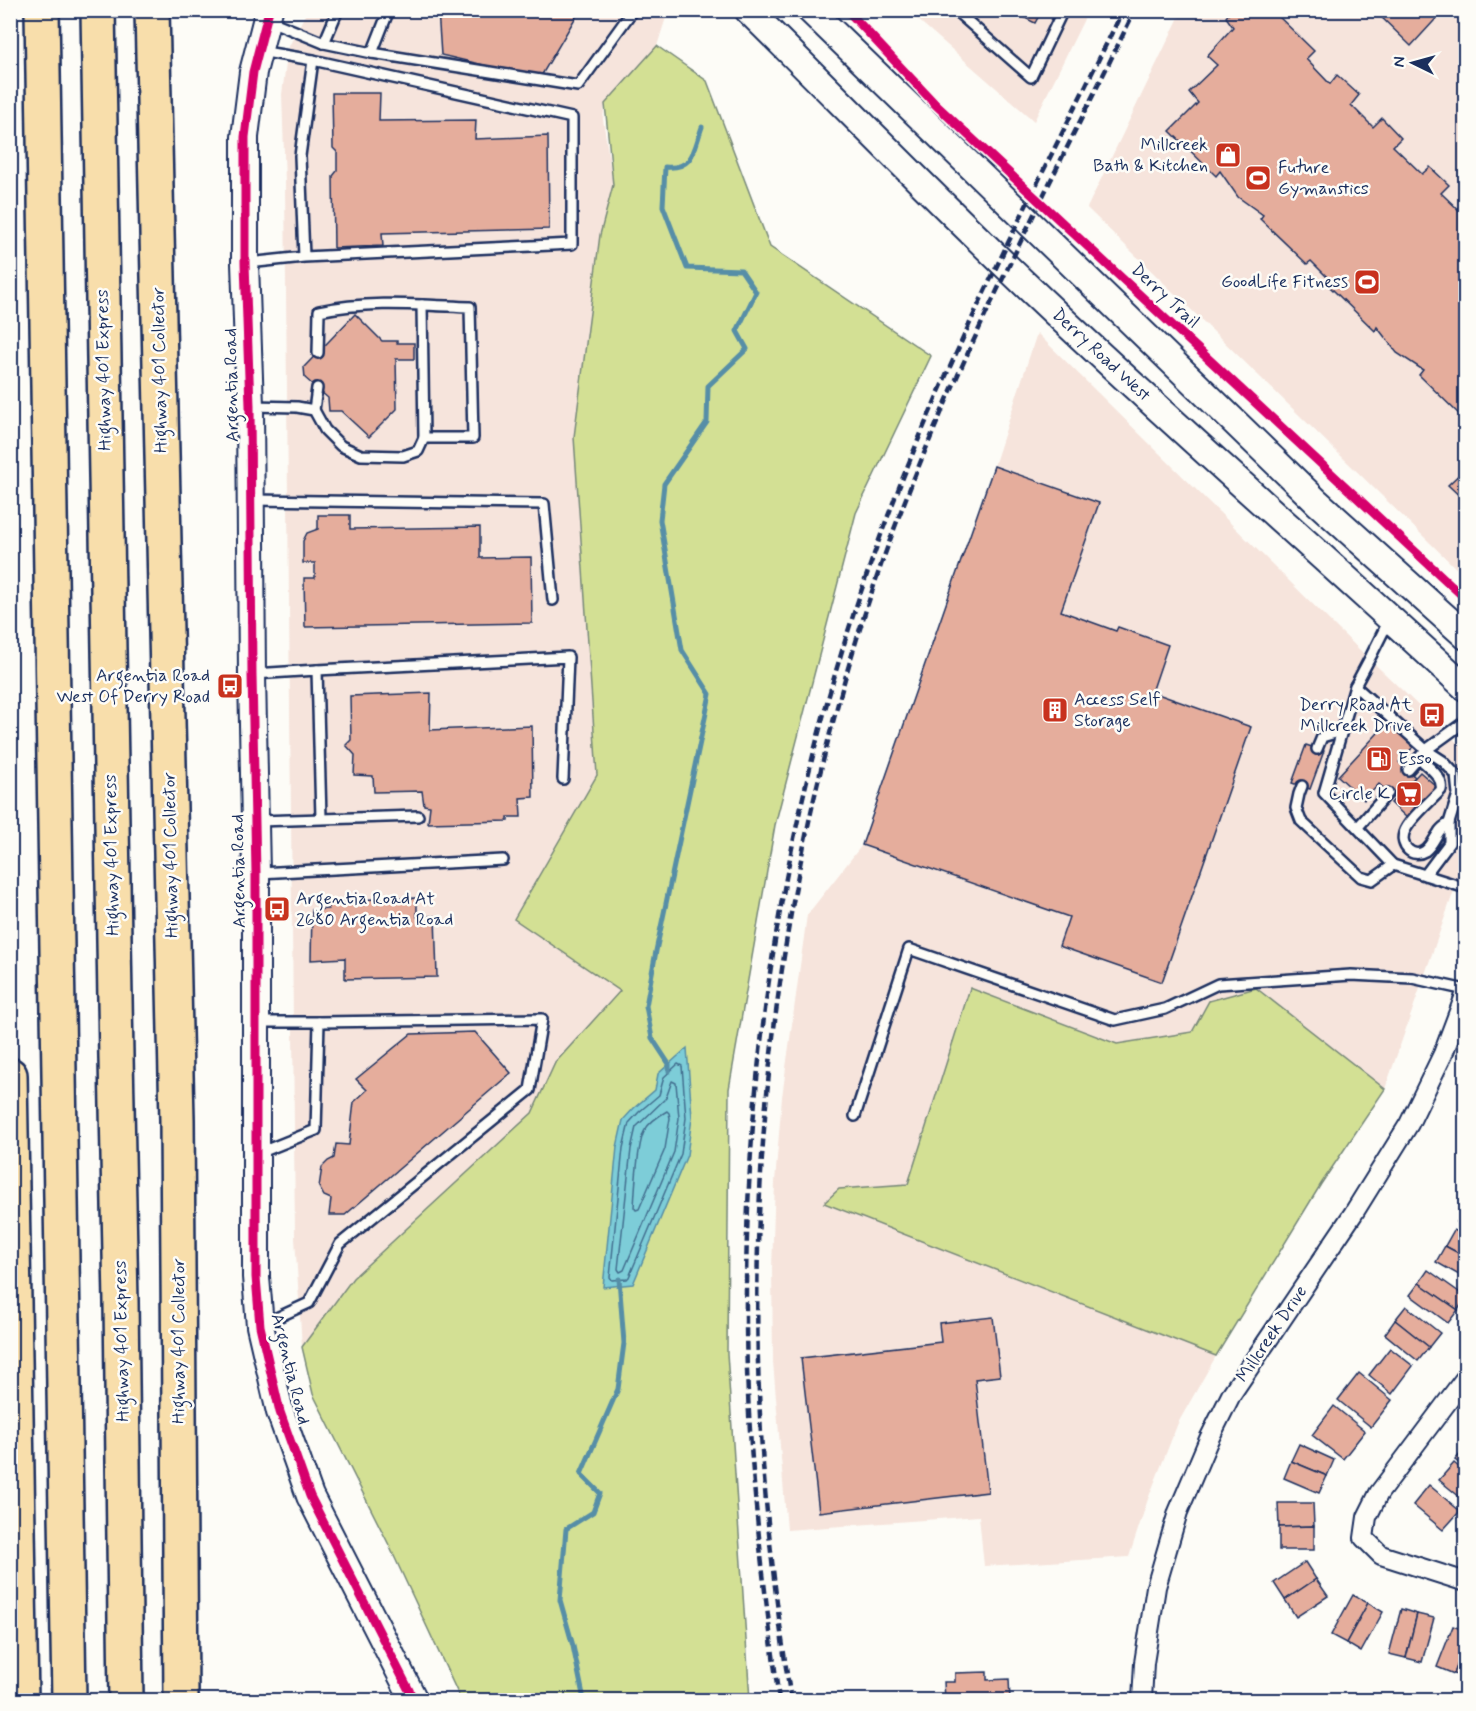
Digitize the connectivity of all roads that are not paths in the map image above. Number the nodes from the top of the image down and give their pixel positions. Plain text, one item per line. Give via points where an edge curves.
1 (42, 10) edge
2 (98, 10) edge
3 (153, 10) edge
4 (338, 10) edge
5 (389, 10) edge
6 (633, 10) edge
7 (748, 10) edge
8 (810, 10) edge
9 (955, 10) edge
10 (1063, 10) edge
11 (264, 13) edge
12 (324, 43) junction
13 (258, 51) junction
14 (372, 53) junction
15 (313, 60) junction
16 (304, 257) junction
17 (246, 263) junction
18 (422, 305) junction
19 (318, 353) dead end
20 (316, 388) dead end
21 (250, 406) junction
22 (314, 410) junction
23 (424, 438) junction
24 (251, 500) junction
25 (553, 600) dead end
26 (1390, 617) junction
27 (1466, 636) edge
28 (317, 670) junction
29 (252, 675) junction
30 (1355, 686) junction
31 (1466, 688) edge
32 (1466, 721) edge
33 (1342, 731) junction
34 (1317, 749) dead end
35 (1422, 754) junction
36 (1408, 770) dead end
37 (563, 779) dead end
38 (1302, 786) dead end
39 (1388, 792) dead end
40 (418, 816) dead end
41 (321, 818) junction
42 (255, 821) junction
43 (1449, 823) junction
44 (1358, 827) junction
45 (503, 860) dead end
46 (1393, 865) junction
47 (256, 873) junction
48 (1425, 875) junction
49 (1466, 888) edge
50 (1466, 991) edge
51 (256, 1022) junction
52 (319, 1022) junction
53 (10, 1075) edge
54 (855, 1116) dead end
55 (257, 1154) junction
56 (260, 1326) junction
57 (1466, 1377) edge
58 (1466, 1582) edge
59 (21, 1701) edge
60 (69, 1701) edge
61 (126, 1701) edge
62 (181, 1701) edge
63 (414, 1701) edge
64 (1142, 1701) edge

1 - 60 highway
2 - 61 highway, Highway 401 Express
3 - 62 highway, Highway 401 Collector via 177,1120
4 - 12 lane
5 - 14 lane
6 - 14 lane via 578,86
7 - 26 main road, Derry Road West via 1038,297
8 - 27 main road via 1317,502
9 - 10 lane via 1031,77
11 - 12 lane
11 - 13 main road, Argentia Road
12 - 14 lane
13 - 15 lane
13 - 17 main road, Argentia Road via 245,137
15 - 16 lane via 300,156
15 - 16 lane via 572,118 572,244
16 - 17 lane
17 - 21 main road, Argentia Road
18 - 19 lane via 343,305 319,311
18 - 23 lane
18 - 23 lane via 470,307 473,438
20 - 22 lane
21 - 22 lane
21 - 24 main road, Argentia Road
22 - 23 lane via 325,430 341,446 361,455 403,456 417,450
24 - 25 lane via 543,504
24 - 29 main road, Argentia Road
26 - 30 lane
26 - 31 main road, Derry Road West
28 - 29 lane
28 - 37 lane via 568,657
28 - 41 lane
29 - 42 main road, Argentia Road
30 - 33 lane
30 - 35 lane
32 - 35 lane
33 - 34 lane via 1322,737
33 - 44 lane via 1324,792
35 - 36 lane
35 - 43 lane via 1443,761 1456,775 1458,794
35 - 43 lane via 1442,785 1406,827 1406,849 1422,853
38 - 46 lane via 1296,808 1301,821 1361,877 1372,880
39 - 44 lane
40 - 41 lane
41 - 42 lane
42 - 47 main road, Argentia Road
43 - 48 lane via 1449,843
44 - 46 lane
45 - 47 lane
46 - 48 lane
47 - 51 main road, Argentia Road
48 - 49 lane
50 - 54 lane via 1412,978 1351,975 1218,984 1165,1009 1115,1020 909,949
50 - 64 street, Millcreek Drive via 1443,1054 1409,1124 1232,1393 1209,1439 1178,1512 1156,1587
51 - 52 lane
51 - 55 main road, Argentia Road
52 - 55 lane via 316,1130
52 - 56 lane via 542,1019 530,1090 340,1244 309,1302
53 - 59 highway
55 - 56 main road, Argentia Road via 256,1277
56 - 63 main road, Argentia Road via 280,1412 310,1496
57 - 58 street via 1379,1493 1366,1518 1364,1538 1381,1556

